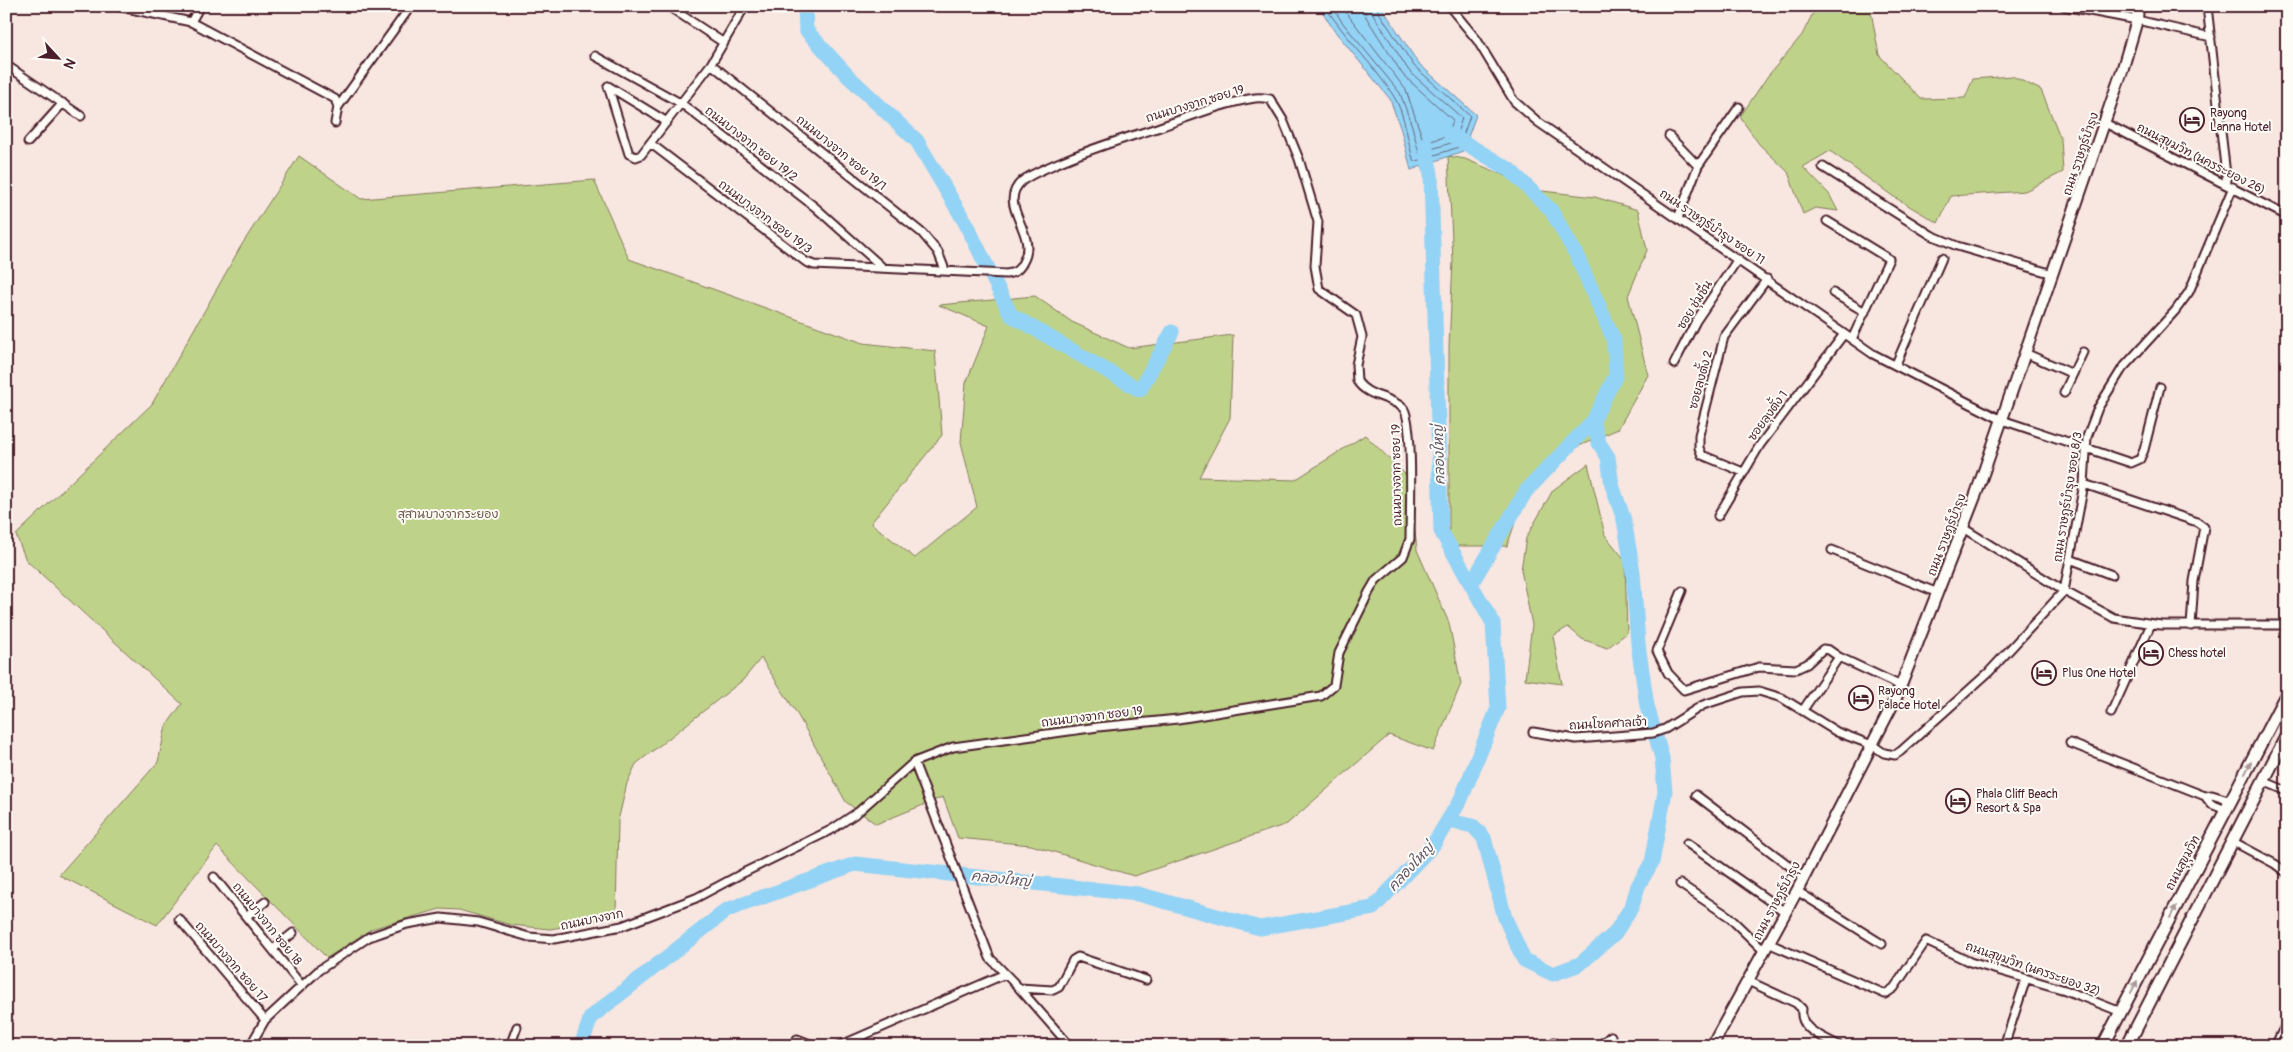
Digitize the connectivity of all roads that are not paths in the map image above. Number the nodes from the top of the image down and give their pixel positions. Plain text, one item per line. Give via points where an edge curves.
1 (117, 6) edge
2 (200, 6) edge
3 (411, 6) edge
4 (668, 6) edge
5 (745, 6) edge
6 (1449, 6) edge
7 (2064, 6) edge
8 (2138, 6) edge
9 (2208, 6) edge
10 (2137, 20) junction
11 (191, 22) junction
12 (2211, 37) junction
13 (724, 42) junction
14 (595, 56) dead end
15 (711, 64) junction
16 (9, 67) edge
17 (6, 76) edge
18 (63, 103) junction
19 (682, 104) junction
20 (338, 107) junction
21 (1738, 107) dead end
22 (81, 116) dead end
23 (667, 122) junction
24 (335, 123) dead end
25 (2105, 123) junction
26 (1669, 136) dead end
27 (28, 142) dead end
28 (650, 143) junction
29 (1698, 166) junction
30 (1823, 167) dead end
31 (2230, 186) junction
32 (2287, 216) edge
33 (1678, 218) junction
34 (1827, 220) dead end
35 (1942, 258) dead end
36 (1738, 259) junction
37 (882, 266) junction
38 (945, 270) junction
39 (2053, 274) junction
40 (1767, 279) junction
41 (1833, 293) dead end
42 (1865, 312) junction
43 (1844, 334) junction
44 (1852, 339) junction
45 (2083, 352) dead end
46 (2025, 353) junction
47 (1674, 364) dead end
48 (1896, 364) junction
49 (2073, 374) junction
50 (2160, 387) dead end
51 (2064, 393) dead end
52 (2002, 420) junction
53 (2087, 447) junction
54 (1743, 472) junction
55 (2084, 484) junction
56 (1718, 516) dead end
57 (1962, 528) junction
58 (1832, 550) dead end
59 (2070, 559) junction
60 (2112, 575) dead end
61 (1682, 591) dead end
62 (2064, 591) junction
63 (1938, 593) junction
64 (2151, 624) junction
65 (2287, 625) edge
66 (2191, 626) junction
67 (1838, 657) junction
68 (1901, 686) junction
69 (2287, 693) edge
70 (1803, 710) junction
71 (2111, 713) dead end
72 (1533, 732) dead end
73 (2287, 735) edge
74 (2070, 743) dead end
75 (1872, 745) junction
76 (914, 762) junction
77 (2263, 781) junction
78 (2287, 790) edge
79 (1696, 795) dead end
80 (2228, 806) junction
81 (2232, 842) junction
82 (1687, 843) dead end
83 (2287, 873) edge
84 (214, 877) dead end
85 (1804, 877) junction
86 (1680, 884) dead end
87 (1796, 891) junction
88 (265, 902) dead end
89 (1785, 912) junction
90 (246, 916) junction
91 (179, 919) dead end
92 (293, 933) dead end
93 (1882, 944) dead end
94 (1766, 947) junction
95 (272, 949) junction
96 (1005, 974) junction
97 (2026, 979) junction
98 (1146, 980) dead end
99 (1748, 981) junction
100 (302, 986) junction
101 (1019, 988) junction
102 (2120, 1012) junction
103 (265, 1020) junction
104 (517, 1027) dead end
105 (2284, 1028) dead end
106 (1611, 1036) dead end
107 (797, 1039) dead end
108 (1838, 1045) edge
109 (250, 1046) edge
110 (510, 1046) edge
111 (815, 1046) edge
112 (839, 1046) edge
113 (1070, 1046) edge
114 (1599, 1046) edge
115 (1712, 1046) edge
116 (2004, 1046) edge
117 (2103, 1046) edge
118 (2127, 1046) edge
119 (2275, 1046) edge

1 - 11 street
2 - 11 street
3 - 20 street
4 - 13 street
5 - 13 street
6 - 33 street, ถนน ราษฎร์บำรุง ซอย 11 via 1477,40 1514,101 1538,122
7 - 10 street
8 - 10 street, ถนน ราษฎร์บำรุง
9 - 12 street
10 - 12 street
10 - 25 street, ถนน ราษฎร์บำรุง
11 - 20 street via 335,99
12 - 31 street
13 - 15 street
14 - 19 street, ถนนบางจาก ซอย 19/2
15 - 19 street
15 - 38 street, ถนนบางจาก ซอย 19/1 via 922,233 938,252
16 - 17 street
16 - 18 street
18 - 22 street
18 - 27 street
19 - 23 street
19 - 37 street, ถนนบางจาก ซอย 19/2 via 815,208
20 - 24 street
21 - 29 street
23 - 28 street
23 - 28 street via 608,86 629,154 641,155
25 - 31 street, ถนนสุขุมวิท (นครระยอง 26)
25 - 39 street, ถนน ราษฎร์บำรุง
26 - 29 street
28 - 37 street, ถนนบางจาก ซอย 19/3 via 800,259 814,265
29 - 33 street
30 - 39 street via 1931,235 1957,246
31 - 32 street, ถนนสุขุมวิท (นครระยอง 26)
31 - 53 street, ถนน ราษฎร์บำรุง ซอย 8/3 via 2189,292 2114,381 2095,415
33 - 36 street, ถนน ราษฎร์บำรุง ซอย 11
34 - 42 street via 1889,258
35 - 48 street
36 - 40 street, ถนน ราษฎร์บำรุง ซอย 11
36 - 47 street, ซอย ชุ่มชื่น via 1696,321
37 - 38 street, ถนนบางจาก ซอย 19
38 - 76 street, ถนนบางจาก ซอย 19 via 1014,273 1028,253 1027,236 1012,199 1016,189 1033,174 1078,154 1229,104 1257,97 1270,99 1283,120 1318,222 1315,266 1319,289 1356,315 1361,331 1357,381 1407,413 1410,539 1403,557 1376,580 1369,592 1339,653 1334,685 1321,696 1178,718 953,746
39 - 46 street, ถนน ราษฎร์บำรุง
40 - 43 street, ถนน ราษฎร์บำรุง ซอย 11
40 - 54 street, ซอยลุงตั้ง 2 via 1724,337 1699,435 1702,455
41 - 42 street
42 - 44 street
43 - 44 street, ถนน ราษฎร์บำรุง ซอย 11
43 - 54 street, ซอยลุงตั้ง 1
44 - 48 street, ถนน ราษฎร์บำรุง ซอย 11 via 1873,354
45 - 49 street
46 - 49 street
46 - 52 street, ถนน ราษฎร์บำรุง
48 - 52 street, ถนน ราษฎร์บำรุง ซอย 11
49 - 51 street
50 - 53 street, ถนน ราษฎร์บำรุง ซอย 11 via 2140,460 2131,463
52 - 53 street, ถนน ราษฎร์บำรุง ซอย 11
52 - 57 street, ถนน ราษฎร์บำรุง
53 - 55 street, ถนน ราษฎร์บำรุง ซอย 8/3
54 - 56 street, ซอยลุงตั้ง 1
55 - 59 street, ถนน ราษฎร์บำรุง ซอย 8/3
55 - 66 street via 2204,527
57 - 62 street
57 - 63 street, ถนน ราษฎร์บำรุง
58 - 63 street
59 - 60 street
59 - 62 street, ถนน ราษฎร์บำรุง ซอย 8/3
61 - 67 street via 1658,651 1668,673 1684,690 1759,667 1796,669 1823,650 1829,650
62 - 64 street via 2114,618
62 - 75 street via 1988,672 1901,751 1890,754
63 - 68 street, ถนน ราษฎร์บำรุง
64 - 66 street
64 - 71 street
65 - 66 street
67 - 68 street
67 - 70 street
68 - 75 street, ถนน ราษฎร์บำรุง
80 -> 69 main road, ถนนสุขุมวิท
70 - 72 street, ถนนโชคศาลเจ้า via 1770,693 1751,691 1703,706 1666,729 1653,733 1576,739
70 - 75 street, ถนนโชคศาลเจ้า via 1837,732
73 - 77 main road
74 - 80 street via 2205,796 2211,804
75 - 85 street, ถนน ราษฎร์บำรุง
76 - 96 street via 990,958
76 - 100 street, ถนนบางจาก via 858,812 831,830 696,898 622,926 554,939 528,937 478,922 441,918 407,924 369,936 319,970
77 - 78 street
77 - 81 main road
79 - 85 street
102 -> 80 main road, ถนนสุขุมวิท
81 - 83 street
81 - 118 main road
82 - 89 street
84 - 90 street, ถนนบางจาก ซอย 18
85 - 87 street, ถนน ราษฎร์บำรุง
86 - 94 street via 1728,916
87 - 89 street, ถนน ราษฎร์บำรุง
87 - 93 street
88 - 90 street
89 - 94 street, ถนน ราษฎร์บำรุง
90 - 95 street, ถนนบางจาก ซอย 18
91 - 103 street, ถนนบางจาก ซอย 17
92 - 95 street
94 - 97 street, ถนนสุขุมวิท (นครระยอง 32) via 1881,994 1891,991 1926,940 1970,962
94 - 99 street, ถนน ราษฎร์บำรุง
95 - 100 street, ถนนบางจาก ซอย 18
96 - 101 street
96 - 112 street
97 - 102 street, ถนนสุขุมวิท (นครระยอง 32) via 2065,990
97 - 116 street
98 - 101 street via 1078,957 1073,960 1059,987 1053,990
99 - 108 street via 1796,1003 1802,1009 1801,1018 1806,1028
99 - 115 street, ถนน ราษฎร์บำรุง
100 - 103 street, ถนนบางจาก
101 - 113 street
102 - 117 main road, ถนนสุขุมวิท
103 - 109 street, ถนนบางจาก
104 - 110 street
105 - 119 street
106 - 114 street
107 - 111 street

